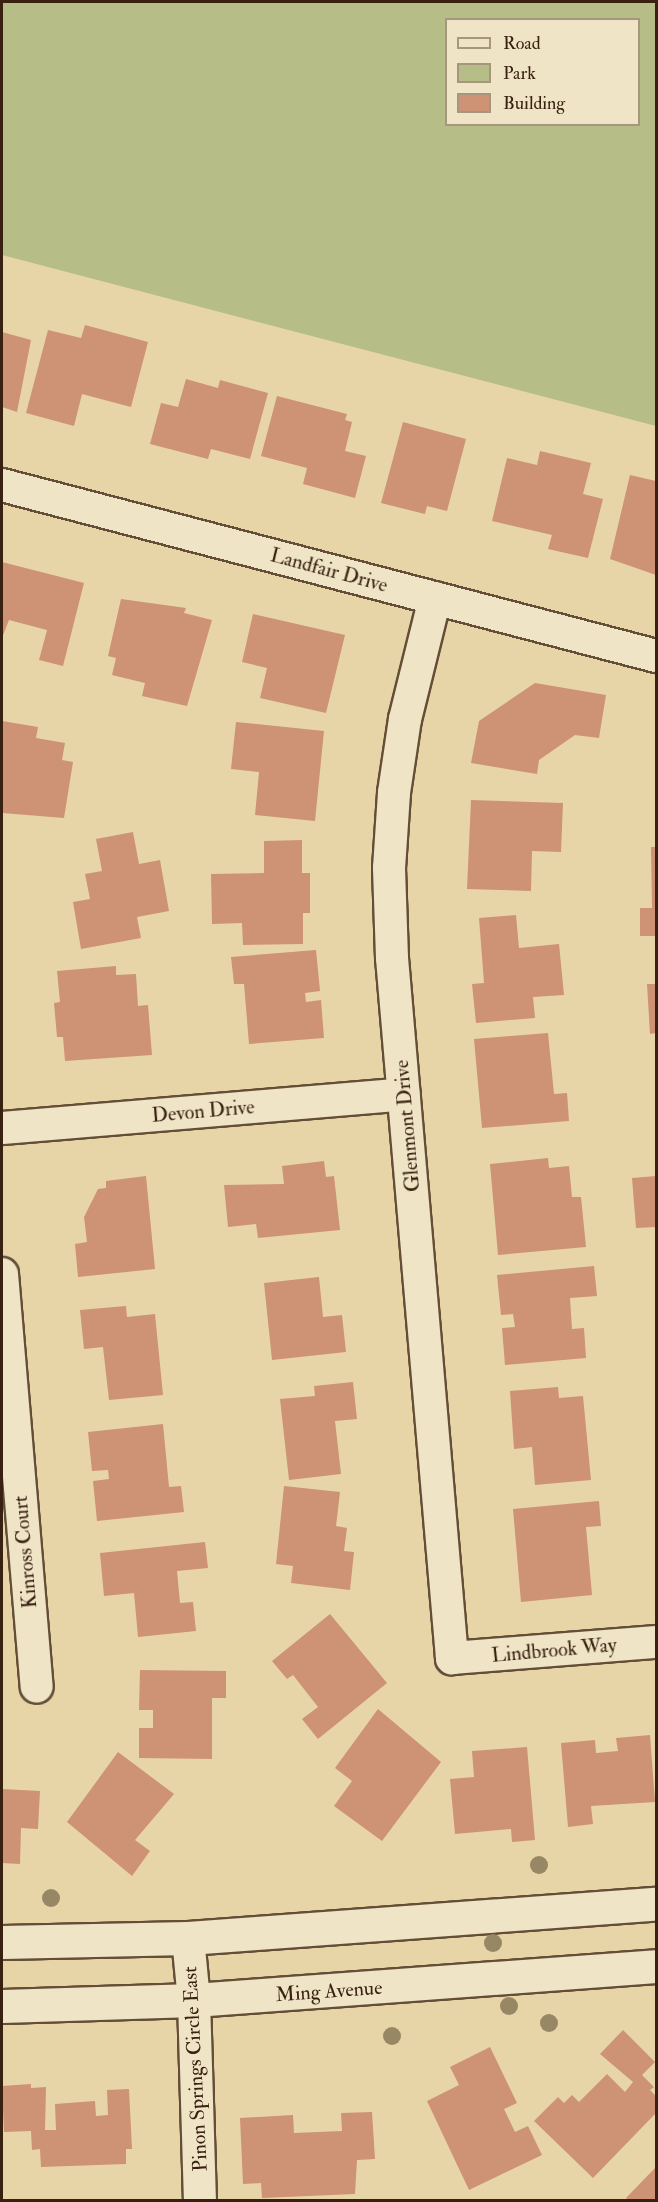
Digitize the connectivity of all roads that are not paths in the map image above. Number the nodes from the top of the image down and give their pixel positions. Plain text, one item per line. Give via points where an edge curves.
1 (2, 485) edge
2 (435, 598) junction
3 (657, 656) edge
4 (404, 1094) junction
5 (2, 1128) edge
6 (2, 1274) edge
7 (657, 1641) edge
8 (452, 1658) joint
9 (37, 1687) dead end
10 (657, 1904) edge
11 (188, 1938) junction
12 (2, 1942) edge
13 (657, 1966) edge
14 (194, 2000) junction
15 (2, 2006) edge
16 (200, 2200) edge

1 - 2 street, Landfair Drive
2 - 3 street, Landfair Drive
2 - 4 street, Glenmont Drive via 405,719 389,868
4 - 5 street, Devon Drive
4 - 8 street, Glenmont Drive
6 - 9 street, Kinross Court
7 - 8 street, Lindbrook Way
10 - 11 main road
11 - 12 main road
11 - 14 street, Pinon Springs Circle East
13 - 14 main road, Ming Avenue
14 - 15 main road, Ming Avenue
14 - 16 street, Pinon Springs Circle East

